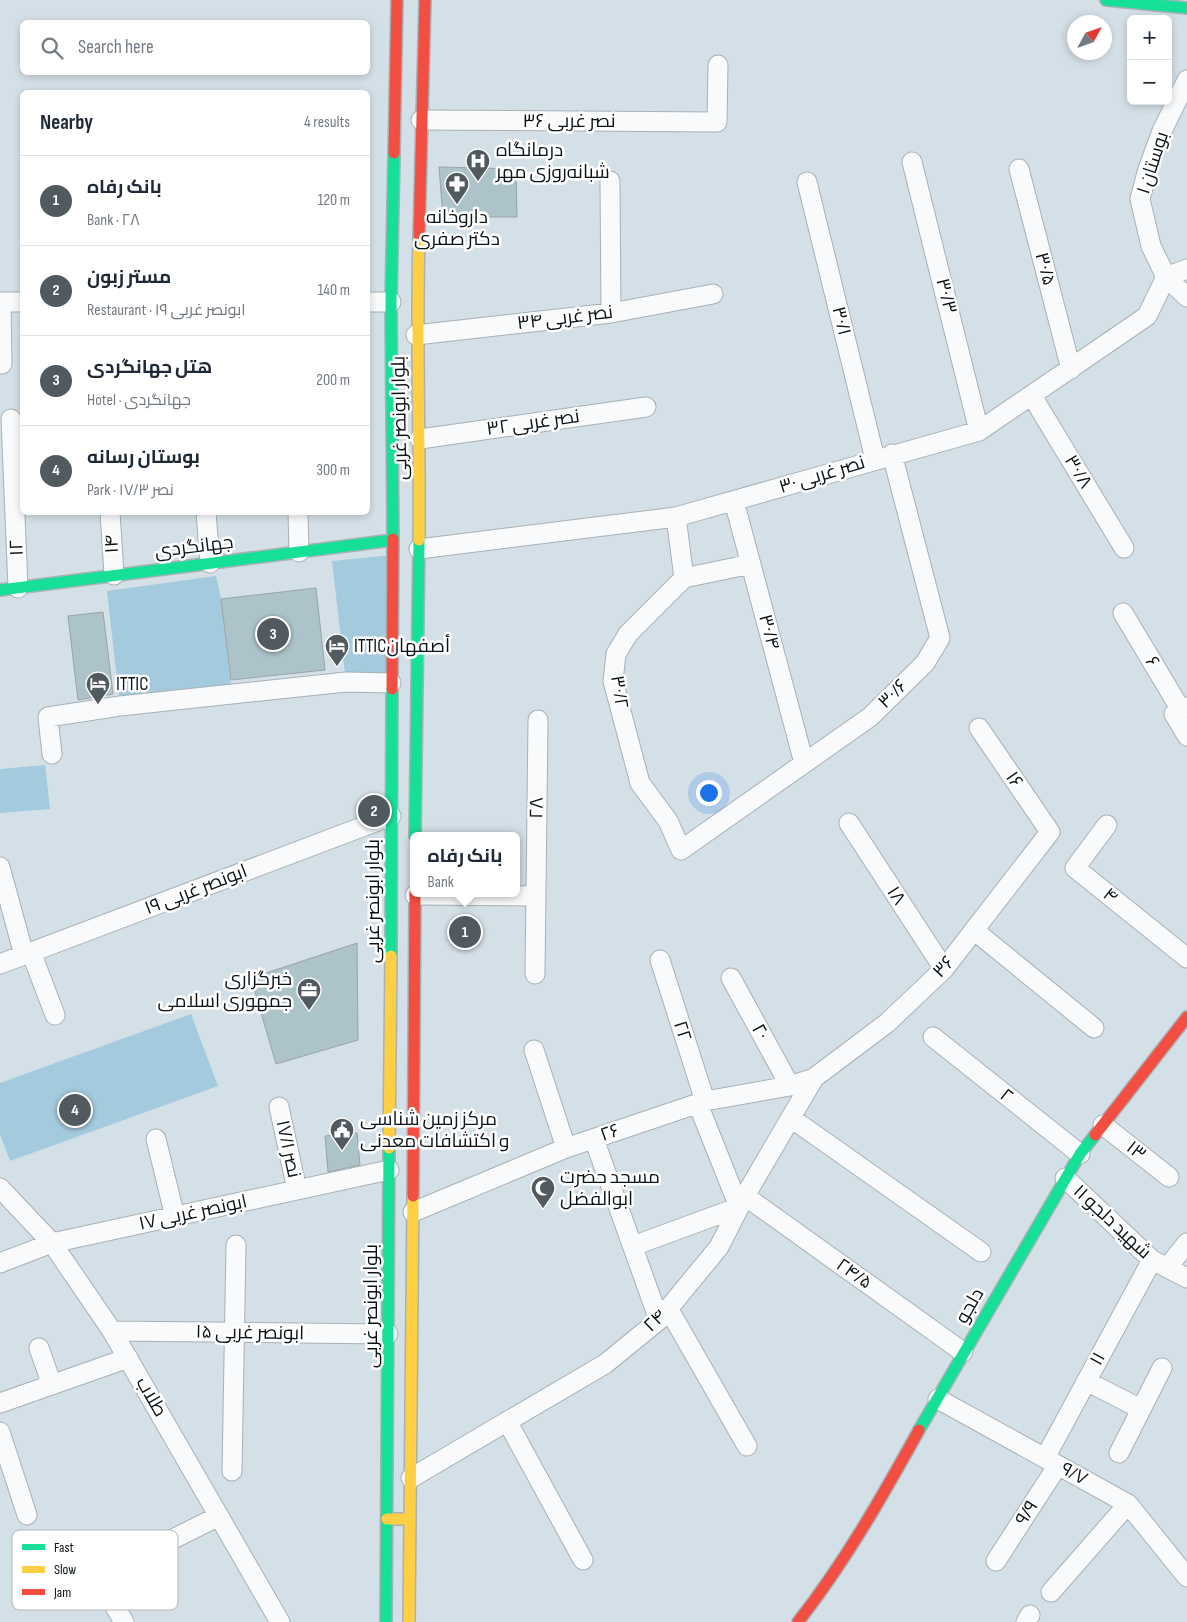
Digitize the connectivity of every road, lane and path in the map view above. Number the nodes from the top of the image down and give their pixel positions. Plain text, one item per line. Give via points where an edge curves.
1 (397, 0) edge
2 (425, 0) edge
3 (1106, 0) edge
4 (1187, 8) edge
5 (718, 66) dead end
6 (1187, 80) edge
7 (421, 120) junction
8 (912, 162) dead end
9 (1019, 169) dead end
10 (610, 181) dead end
11 (807, 182) dead end
12 (1187, 269) edge
13 (1166, 277) junction
14 (713, 294) dead end
15 (1187, 297) edge
16 (0, 302) edge
17 (20, 302) edge
18 (370, 302) edge
19 (391, 302) junction
20 (611, 313) junction
21 (416, 335) junction
22 (2, 364) dead end
23 (1071, 369) junction
24 (1032, 396) junction
25 (646, 407) dead end
26 (11, 419) dead end
27 (979, 431) junction
28 (420, 439) junction
29 (883, 457) junction
30 (734, 501) junction
31 (110, 515) edge
32 (206, 515) edge
33 (298, 515) edge
34 (676, 517) junction
35 (393, 540) junction
36 (1124, 548) dead end
37 (420, 549) junction
38 (299, 552) junction
39 (210, 563) junction
40 (751, 564) junction
41 (114, 575) junction
42 (684, 578) junction
43 (9, 589) edge
44 (1123, 613) dead end
45 (391, 682) junction
46 (1181, 711) edge
47 (538, 720) dead end
48 (979, 728) dead end
49 (1187, 736) edge
50 (52, 754) dead end
51 (804, 763) junction
52 (391, 816) junction
53 (849, 823) dead end
54 (1107, 825) dead end
55 (415, 832) edge
56 (1050, 832) joint
57 (681, 850) joint
58 (0, 867) edge
59 (520, 896) edge
60 (536, 896) junction
61 (415, 897) edge
62 (975, 931) junction
63 (28, 954) junction
64 (1187, 958) edge
65 (660, 960) dead end
66 (0, 964) edge
67 (944, 969) junction
68 (535, 974) dead end
69 (731, 978) dead end
70 (55, 1015) dead end
71 (1094, 1028) dead end
72 (1184, 1028) edge
73 (933, 1037) dead end
74 (534, 1050) dead end
75 (814, 1078) junction
76 (790, 1086) junction
77 (701, 1102) junction
78 (279, 1107) dead end
79 (791, 1118) junction
80 (1103, 1125) junction
81 (594, 1138) junction
82 (156, 1139) dead end
83 (566, 1148) junction
84 (1080, 1154) junction
85 (389, 1170) junction
86 (1169, 1177) dead end
87 (1065, 1178) junction
88 (0, 1188) edge
89 (297, 1190) junction
90 (742, 1202) junction
91 (413, 1212) junction
92 (175, 1217) junction
93 (52, 1243) junction
94 (1187, 1243) edge
95 (236, 1245) dead end
96 (633, 1246) junction
97 (981, 1252) dead end
98 (0, 1263) edge
99 (1160, 1264) junction
100 (1187, 1278) edge
101 (664, 1314) junction
102 (112, 1331) junction
103 (235, 1332) junction
104 (388, 1334) junction
105 (39, 1348) dead end
106 (963, 1352) junction
107 (128, 1358) junction
108 (1162, 1368) dead end
109 (1086, 1381) junction
110 (52, 1385) junction
111 (938, 1399) junction
112 (0, 1403) edge
113 (1141, 1409) junction
114 (507, 1421) junction
115 (0, 1432) edge
116 (747, 1446) dead end
117 (1119, 1453) dead end
118 (1051, 1461) junction
119 (232, 1470) dead end
120 (411, 1478) junction
121 (1128, 1504) junction
122 (27, 1515) dead end
123 (219, 1516) junction
124 (387, 1519) junction
125 (410, 1519) junction
126 (178, 1536) edge
127 (583, 1560) dead end
128 (996, 1561) dead end
129 (1187, 1578) edge
130 (1051, 1592) dead end
131 (117, 1610) edge
132 (124, 1622) edge
133 (280, 1622) edge
134 (386, 1622) edge
135 (409, 1622) edge
136 (798, 1622) edge

1 - 19 main road, بلوار ابونصر غربی
2 - 7 main road, بلوار ابونصر غربی
3 - 4 main road
5 - 7 street, نصر غربی ۳۶ via 717,122
6 - 13 street, بوستان ۱ via 1162,131 1140,199 1151,246
7 - 21 main road, بلوار ابونصر غربی
8 - 27 street, ۳۰/۳
9 - 23 street, ۳۰/۵
10 - 20 street
11 - 29 street, ۳۰/۱
12 - 13 street
13 - 15 street
13 - 23 street, نصر غربی ۳۰ via 1147,316
14 - 20 street, نصر غربی ۳۴
16 - 17 street
16 - 22 street
18 - 19 street
19 - 35 main road, بلوار ابونصر غربی
20 - 21 street, نصر غربی ۳۴
21 - 28 main road, بلوار ابونصر غربی
23 - 24 street, نصر غربی ۳۰
24 - 27 street, نصر غربی ۳۰
24 - 36 street, ۳۰/۸
25 - 28 street, نصر غربی ۳۲
26 - 43 street, ۱۲
27 - 29 street, نصر غربی ۳۰
28 - 37 main road, بلوار ابونصر غربی
29 - 30 street, نصر غربی ۳۰
29 - 51 street, ۳۰/۶ via 940,638 925,663 870,716
30 - 34 street, نصر غربی ۳۰
30 - 40 street, ۳۰/۴
31 - 41 street, ۱۴
32 - 39 street
33 - 38 street
34 - 37 street, نصر غربی ۳۰
34 - 42 street
35 - 38 main road, جهانگردی
35 - 45 main road, بلوار ابونصر غربی
37 - 55 main road, بلوار ابونصر غربی
38 - 39 main road, جهانگردی
39 - 41 main road, جهانگردی
40 - 42 street
40 - 51 street, ۳۰/۴
41 - 43 main road, جهانگردی
42 - 57 street, ۳۰/۲ via 628,634 616,654 613,680 640,783 668,820
44 - 46 street, ۶
45 - 50 street via 346,682 120,706 48,717
45 - 52 main road, بلوار ابونصر غربی
46 - 49 street, ۶
47 - 60 street, ۲۸
48 - 56 street, ۱۶
51 - 57 street, ۳۰/۶
52 - 63 street, ابونصر غربی ۱۹
52 - 85 main road, بلوار ابونصر غربی
53 - 67 street, ۱۸
54 - 64 street, ۴ via 1075,868
56 - 62 street, ۳۶
58 - 63 street
59 - 60 street
60 - 68 street, ۲۸
61 - 91 main road
62 - 67 street, ۳۶
62 - 71 street
63 - 66 street, ابونصر غربی ۱۹
63 - 70 street
65 - 77 street, ۲۲
67 - 75 street, ۳۶ via 887,1023
69 - 76 street, ۲۰
72 - 80 main road, دلجو
73 - 84 street, ۲
74 - 83 street
75 - 76 street, ۲۶
75 - 79 street, ۲۴
76 - 77 street, ۲۶
77 - 81 street, ۲۶
77 - 90 street, ۲۲
78 - 89 street, نصر ۱۷/۱
79 - 90 street, ۲۴
79 - 97 street
80 - 84 main road, دلجو
80 - 86 street, ۱۳
81 - 83 street, ۲۶
81 - 96 street
82 - 92 street
83 - 91 street, ۲۶
84 - 87 main road, دلجو
85 - 89 street, ابونصر غربی ۱۷
85 - 104 main road, بلوار ابونصر غربی
87 - 99 street, شهید دلجو ۱۱
87 - 106 main road, دلجو
88 - 93 street, طلاب
89 - 92 street, ابونصر غربی ۱۷
90 - 96 street
90 - 101 street, ۲۴ via 719,1247
90 - 106 street, ۲۴/۵
91 - 120 main road
92 - 93 street, ابونصر غربی ۱۷
93 - 98 street, ابونصر غربی ۱۷
93 - 102 street, طلاب
94 - 99 street, ۱۱
95 - 103 street
96 - 101 street
99 - 100 street, شهید دلجو ۱۱
99 - 109 street, ۱۱
101 - 114 street, ۲۴ via 606,1364
101 - 116 street
102 - 103 street, ابونصر غربی ۱۵
102 - 107 street, طلاب
103 - 104 street, ابونصر غربی ۱۵
103 - 119 street
104 - 124 main road, بلوار ابونصر غربی
105 - 110 street
106 - 111 main road, دلجو
107 - 110 street
107 - 123 street, طلاب
108 - 113 street
109 - 113 street
109 - 118 street, ۱۱
110 - 112 street
111 - 118 street, ۹/۷
111 - 136 main road, دلجو via 868,1522
113 - 117 street
114 - 120 street, ۲۴
114 - 127 street
115 - 122 street
118 - 121 street, ۹/۷
118 - 128 street, ۹/۹
120 - 125 main road
121 - 129 street, ۹/۷
121 - 130 street
123 - 126 street
123 - 133 street, طلاب
124 - 125 main road
124 - 134 main road, بلوار ابونصر غربی
125 - 135 main road
131 - 132 street

